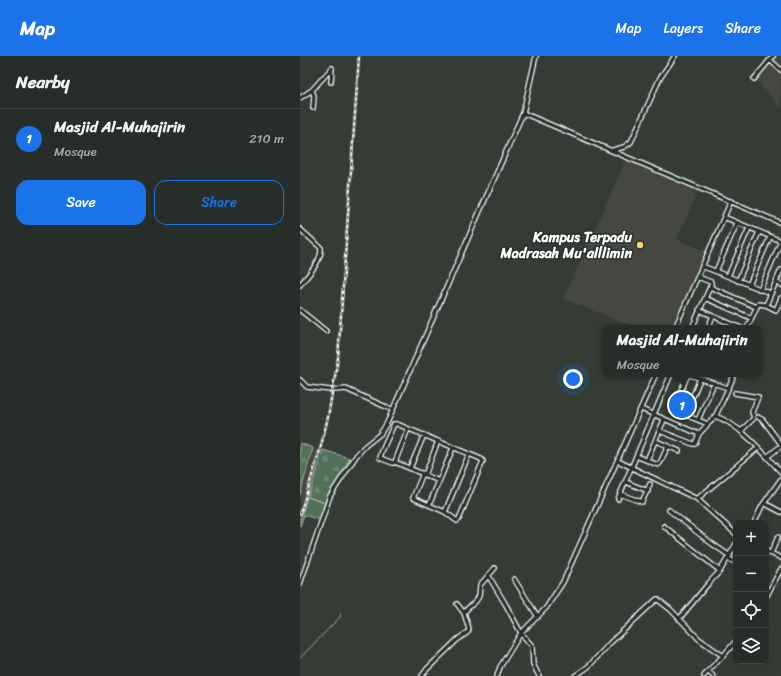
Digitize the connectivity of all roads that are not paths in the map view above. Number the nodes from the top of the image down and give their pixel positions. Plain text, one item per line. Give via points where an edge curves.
1 (536, 56) edge
2 (676, 56) edge
3 (771, 58) edge
4 (781, 70) edge
5 (754, 79) dead end
6 (331, 82) dead end
7 (312, 90) junction
8 (300, 98) edge
9 (313, 108) dead end
10 (523, 113) junction
11 (613, 150) junction
12 (731, 201) junction
13 (724, 217) junction
14 (737, 223) junction
15 (781, 223) edge
16 (749, 228) junction
17 (300, 229) edge
18 (759, 232) junction
19 (770, 237) junction
20 (781, 241) edge
21 (702, 266) junction
22 (781, 270) edge
23 (716, 272) junction
24 (728, 276) junction
25 (698, 277) junction
26 (738, 280) junction
27 (776, 282) junction
28 (300, 285) edge
29 (749, 285) junction
30 (781, 285) edge
31 (711, 287) junction
32 (760, 290) junction
33 (770, 294) junction
34 (705, 298) junction
35 (781, 298) edge
36 (766, 305) junction
37 (756, 307) junction
38 (300, 310) edge
39 (699, 310) junction
40 (713, 316) junction
41 (751, 318) junction
42 (676, 325) edge
43 (693, 325) edge
44 (709, 325) edge
45 (729, 325) edge
46 (748, 325) edge
47 (326, 331) dead end
48 (655, 377) edge
49 (670, 377) edge
50 (686, 377) edge
51 (695, 377) edge
52 (733, 377) edge
53 (700, 379) junction
54 (300, 380) edge
55 (714, 383) junction
56 (728, 388) junction
57 (735, 393) dead end
58 (640, 409) junction
59 (393, 410) junction
60 (654, 415) junction
61 (685, 415) junction
62 (715, 416) junction
63 (758, 416) dead end
64 (664, 420) junction
65 (698, 420) junction
66 (708, 424) junction
67 (408, 429) junction
68 (382, 431) junction
69 (660, 431) junction
70 (741, 431) junction
71 (389, 434) junction
72 (699, 434) junction
73 (424, 435) junction
74 (377, 436) junction
75 (386, 441) junction
76 (438, 441) junction
77 (656, 441) junction
78 (781, 445) edge
79 (668, 446) junction
80 (453, 448) junction
81 (758, 448) junction
82 (679, 451) dead end
83 (469, 454) junction
84 (636, 456) junction
85 (767, 457) junction
86 (647, 460) junction
87 (618, 461) junction
88 (395, 462) junction
89 (410, 468) junction
90 (631, 468) junction
91 (781, 472) edge
92 (424, 474) junction
93 (781, 479) edge
94 (439, 481) junction
95 (626, 482) junction
96 (650, 484) dead end
97 (648, 491) junction
98 (620, 494) junction
99 (618, 499) dead end
100 (698, 499) junction
101 (764, 504) junction
102 (429, 505) junction
103 (669, 510) dead end
104 (445, 512) junction
105 (781, 512) edge
106 (756, 520) edge
107 (664, 526) dead end
108 (733, 531) edge
109 (778, 537) dead end
110 (733, 550) edge
111 (771, 553) joint
112 (729, 557) junction
113 (781, 558) edge
114 (733, 560) edge
115 (495, 568) dead end
116 (781, 569) edge
117 (720, 571) junction
118 (490, 577) junction
119 (514, 579) dead end
120 (300, 584) edge
121 (769, 592) edge
122 (457, 604) dead end
123 (464, 613) junction
124 (538, 617) junction
125 (679, 619) junction
126 (522, 633) junction
127 (733, 644) edge
128 (722, 656) junction
129 (708, 671) junction
130 (422, 676) edge
131 (497, 676) edge
132 (539, 676) edge
133 (575, 676) edge
134 (704, 676) edge
135 (714, 676) edge

1 - 10 street
2 - 11 street via 660,78 631,142
3 - 4 street
3 - 5 street
6 - 7 street via 332,68
7 - 8 street
7 - 9 street
10 - 11 street
10 - 59 street
11 - 12 street
12 - 13 street
12 - 15 street
13 - 14 street
13 - 21 street
14 - 16 street
14 - 23 street
16 - 18 street
16 - 24 street
17 - 28 street via 321,248 321,252 318,261
18 - 19 street
18 - 26 street
19 - 20 street
19 - 29 street
20 - 32 street
21 - 23 street
21 - 25 street
22 - 27 street
23 - 24 street
24 - 26 street
25 - 31 street via 711,282
25 - 42 street
26 - 29 street
27 - 30 street
27 - 33 street
29 - 32 street
31 - 34 street
31 - 37 street
32 - 33 street
33 - 36 street
34 - 39 street
34 - 41 street
35 - 36 street via 776,310
36 - 37 street via 759,304
37 - 41 street
38 - 47 street
39 - 40 street
39 - 43 street
40 - 44 street
40 - 45 street
41 - 46 street
48 - 58 street
49 - 60 street
50 - 61 street via 673,409
51 - 53 street
52 - 56 street
53 - 55 street
53 - 61 street
54 - 59 street via 307,387 346,389
55 - 56 street
55 - 65 street
56 - 62 street
57 - 70 street via 758,397 752,412 754,418
58 - 60 street
58 - 87 street
59 - 68 street
60 - 64 street
60 - 84 street
61 - 65 street
62 - 66 street
62 - 70 street via 725,419
63 - 78 street
64 - 69 street
64 - 72 street
65 - 66 street
66 - 72 street
67 - 71 street via 394,424
67 - 73 street
67 - 88 street
68 - 71 street
68 - 74 street
69 - 72 street via 693,444 696,443
69 - 77 street
70 - 81 street
71 - 75 street
73 - 76 street
73 - 89 street
74 - 75 street
74 - 120 street via 356,456 330,496
75 - 88 street via 380,457 392,464
76 - 80 street
76 - 92 street
77 - 79 street
77 - 86 street
78 - 85 street
79 - 82 street
79 - 86 street via 659,464
80 - 83 street
80 - 94 street
81 - 85 street
81 - 100 street
83 - 104 street
83 - 104 street via 483,462 459,519 456,520
84 - 86 street
84 - 90 street
85 - 91 street
87 - 90 street
87 - 124 street via 564,582
88 - 89 street
89 - 92 street
90 - 95 street
90 - 100 street
92 - 94 street
92 - 102 street via 414,498
93 - 101 street
94 - 102 street
95 - 97 street
95 - 98 street
96 - 97 street
97 - 98 street via 642,502
98 - 99 street
100 - 108 street
101 - 105 street
101 - 106 street
102 - 104 street
103 - 112 street
107 - 117 street
109 - 111 street
110 - 112 street
111 - 113 street
112 - 114 street
112 - 117 street
115 - 118 street
116 - 121 street
117 - 125 street
118 - 123 street via 480,585 479,596
118 - 126 street
119 - 124 street
122 - 123 street
123 - 130 street via 468,632
124 - 126 street
125 - 128 street via 699,639
125 - 133 street via 659,599 656,600 589,666
126 - 131 street
126 - 132 street via 533,648 532,664
127 - 128 street
128 - 129 street
129 - 134 street
129 - 135 street

